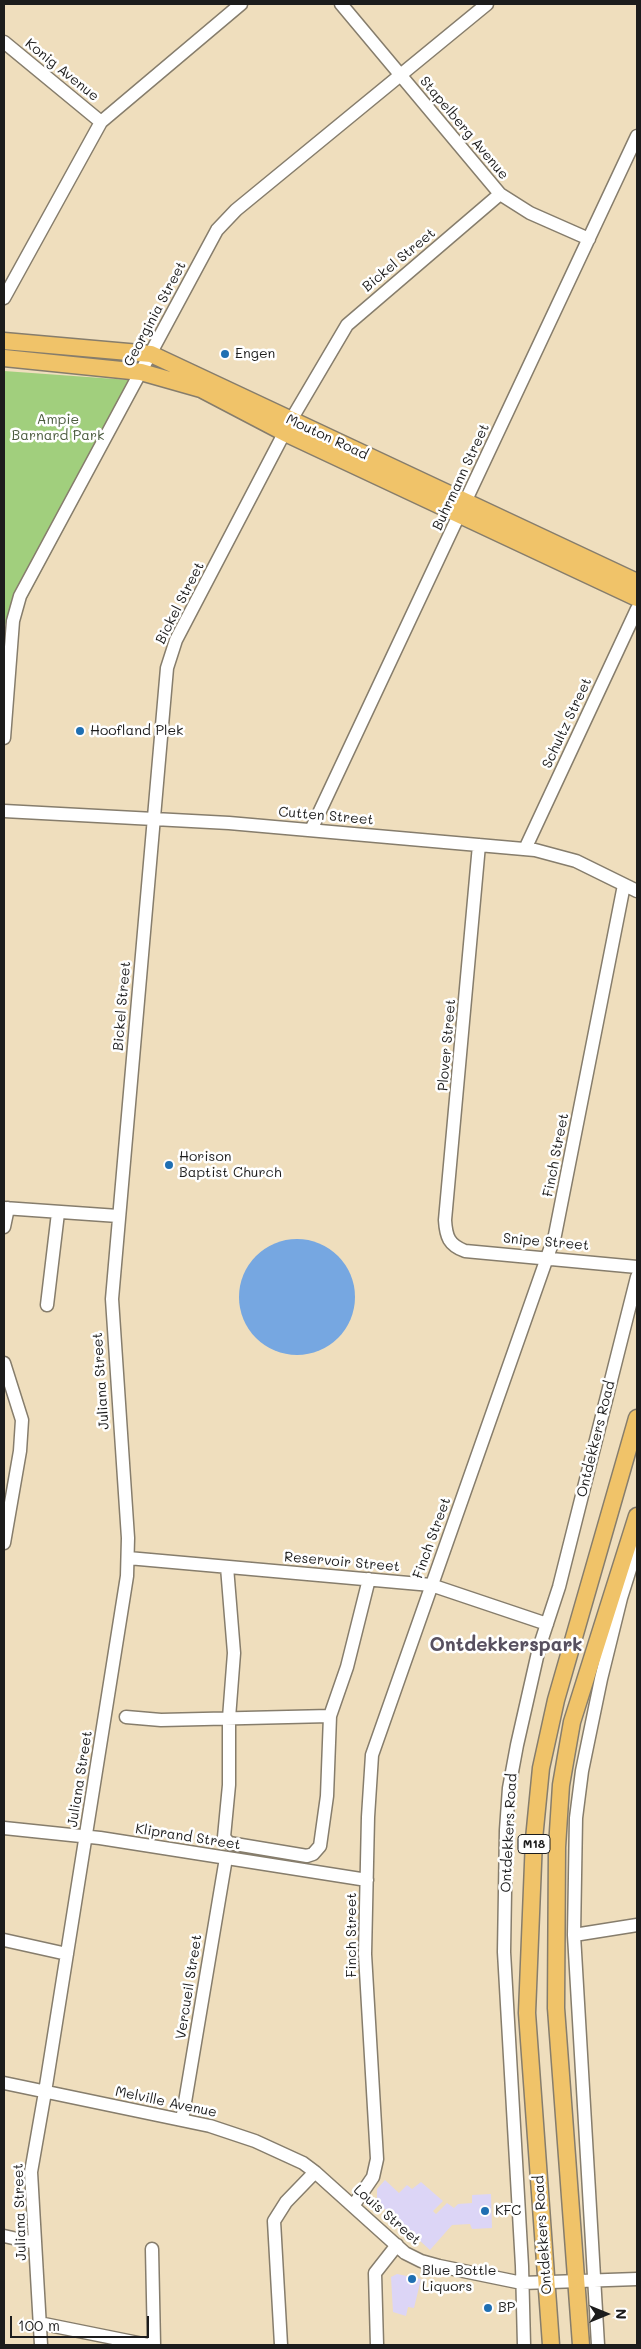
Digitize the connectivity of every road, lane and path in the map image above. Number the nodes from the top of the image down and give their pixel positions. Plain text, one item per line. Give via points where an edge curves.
1 (241, 4) edge
2 (341, 4) edge
3 (487, 4) edge
4 (4, 42) edge
5 (400, 76) junction
6 (101, 122) junction
7 (637, 136) edge
8 (500, 194) junction
9 (589, 239) junction
10 (4, 298) edge
11 (4, 341) edge
12 (151, 354) junction
13 (4, 358) edge
14 (141, 372) junction
15 (288, 427) junction
16 (463, 508) junction
17 (637, 582) edge
18 (637, 598) edge
19 (637, 609) edge
20 (7, 641) edge
21 (4, 738) edge
22 (4, 811) edge
23 (155, 818) junction
24 (311, 830) junction
25 (479, 845) junction
26 (525, 849) junction
27 (624, 885) junction
28 (637, 891) edge
29 (6, 1208) edge
30 (58, 1213) junction
31 (118, 1216) junction
32 (4, 1227) edge
33 (453, 1246) joint
34 (548, 1258) junction
35 (637, 1267) edge
36 (637, 1277) edge
37 (47, 1305) dead end
38 (4, 1363) edge
39 (637, 1418) edge
40 (637, 1516) edge
41 (4, 1543) edge
42 (637, 1547) edge
43 (128, 1558) junction
44 (227, 1567) junction
45 (369, 1579) junction
46 (431, 1584) junction
47 (547, 1624) junction
48 (330, 1716) junction
49 (126, 1717) dead end
50 (229, 1718) junction
51 (4, 1828) edge
52 (86, 1837) junction
53 (226, 1858) junction
54 (367, 1880) junction
55 (637, 1925) edge
56 (574, 1935) junction
57 (4, 1940) edge
58 (67, 1954) junction
59 (4, 2083) edge
60 (46, 2092) junction
61 (182, 2120) junction
62 (315, 2172) junction
63 (353, 2206) junction
64 (4, 2236) edge
65 (35, 2243) junction
66 (397, 2245) junction
67 (152, 2249) dead end
68 (637, 2279) edge
69 (577, 2282) junction
70 (594, 2282) junction
71 (522, 2283) junction
72 (547, 2283) junction
73 (40, 2323) junction
74 (41, 2345) edge
75 (148, 2345) edge
76 (154, 2345) edge
77 (281, 2345) edge
78 (376, 2345) edge
79 (524, 2345) edge
80 (551, 2345) edge
81 (580, 2345) edge
82 (598, 2345) edge

1 - 6 street
2 - 5 street, Stapelberg Avenue
3 - 5 street, Georginia Street
4 - 6 street, Konig Avenue
5 - 8 street, Stapelberg Avenue
5 - 12 street, Georginia Street via 226,219 217,230
6 - 10 street
7 - 9 street, Buhrmann Street
8 - 9 street, Stapelberg Avenue via 530,213
8 - 15 street, Bickel Street via 347,325
9 - 16 street, Buhrmann Street
11 - 12 main road, Mouton Road
12 - 14 street, Georginia Street
12 - 15 main road, Mouton Road
13 - 14 main road, Mouton Road
14 - 15 main road, Mouton Road via 201,389
14 - 20 street, Georginia Street via 20,596
15 - 16 main road, Mouton Road
15 - 23 street, Bickel Street via 173,648 166,677
16 - 17 main road, Mouton Road
16 - 18 main road, Mouton Road
16 - 24 street, Buhrmann Street
19 - 26 street, Schultz Street
20 - 21 street, Georginia Street
22 - 23 street, Cutten Street
23 - 24 street, Cutten Street
23 - 31 street, Bickel Street
24 - 25 street, Cutten Street
25 - 26 street, Cutten Street
25 - 33 street, Plover Street via 446,1220 446,1234
26 - 27 street, Cutten Street via 576,862
27 - 28 street, Cutten Street
27 - 34 street, Finch Street
29 - 30 street
29 - 32 street
30 - 31 street
30 - 37 street
31 - 43 street, Juliana Street via 112,1314
33 - 34 street, Snipe Street via 465,1251
34 - 35 street, Snipe Street
34 - 46 street, Finch Street
36 - 47 street, Ontdekkers Road
38 - 41 street via 22,1420 20,1451
39 - 72 main road, Ontdekkers Road / M18 via 556,1700 542,1768 534,1839 528,2013
40 - 69 main road, M18 via 572,1722 557,1848 556,2008
42 - 56 street via 601,1679 579,1788
43 - 44 street, Reservoir Street
43 - 52 street, Juliana Street via 123,1610
44 - 45 street, Reservoir Street
44 - 50 street via 234,1653
45 - 46 street, Reservoir Street
45 - 48 street
46 - 47 street, Reservoir Street
46 - 54 street, Finch Street via 372,1755
47 - 71 street, Ontdekkers Road via 517,1744 506,1830 504,1952
48 - 50 street
48 - 50 street via 327,1796 320,1846 307,1856 229,1843 224,1837 229,1785
49 - 50 street via 161,1720
51 - 52 street, Kliprand Street
52 - 53 street, Kliprand Street
52 - 58 street, Juliana Street
53 - 54 street, Kliprand Street
53 - 61 street, Vercueil Street
54 - 63 street, Finch Street via 366,1954 377,2159 373,2177
55 - 56 street
56 - 70 street
57 - 58 street
58 - 60 street, Juliana Street
59 - 60 street, Melville Avenue
60 - 61 street, Melville Avenue
60 - 65 street, Juliana Street via 31,2165
61 - 62 street, Melville Avenue via 240,2136 303,2163
62 - 63 street, Louis Street
62 - 77 street via 286,2202 274,2220
63 - 66 street, Louis Street
64 - 65 street
65 - 73 street, Juliana Street
66 - 71 street, Louis Street via 421,2261
66 - 78 street via 374,2273
67 - 76 street
68 - 70 street, Louis Street
69 - 70 street, Louis Street
69 - 72 street, Louis Street
69 - 81 main road, M18
70 - 82 street
71 - 72 street, Louis Street
71 - 79 street, Ontdekkers Road
72 - 80 main road, Ontdekkers Road / M18
73 - 74 street, Juliana Street
73 - 75 street

